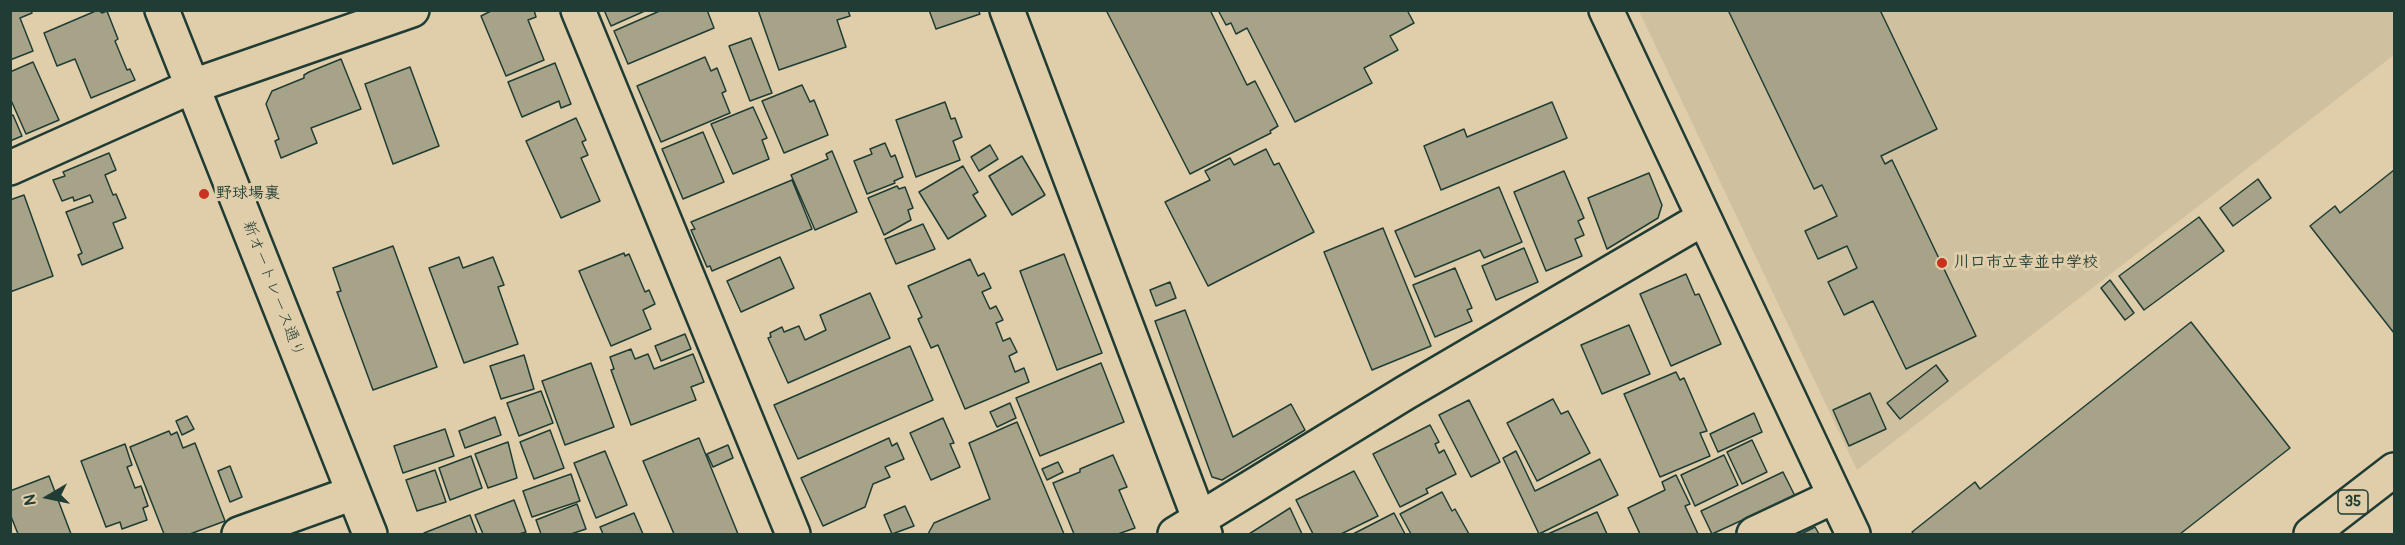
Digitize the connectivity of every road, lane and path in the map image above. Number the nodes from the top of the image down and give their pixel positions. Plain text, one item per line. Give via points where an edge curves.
1 (162, 10) edge
2 (412, 10) edge
3 (578, 10) edge
4 (1007, 10) edge
5 (1606, 10) edge
6 (194, 86) junction
7 (10, 168) edge
8 (1704, 218) junction
9 (2394, 470) edge
10 (353, 493) junction
11 (1835, 496) junction
12 (1194, 530) edge
13 (239, 534) edge
14 (370, 534) edge
15 (793, 534) edge
16 (1754, 534) edge
17 (1853, 534) edge
18 (2311, 534) edge

1 - 6 street, 新オートレース通り
2 - 6 street
3 - 15 street
4 - 12 street
5 - 8 street
6 - 7 street
6 - 10 street, 新オートレース通り
8 - 11 street
8 - 12 street via 1405,393
9 - 18 street, 35
10 - 13 street
10 - 14 street, 新オートレース通り
11 - 16 street
11 - 17 street

